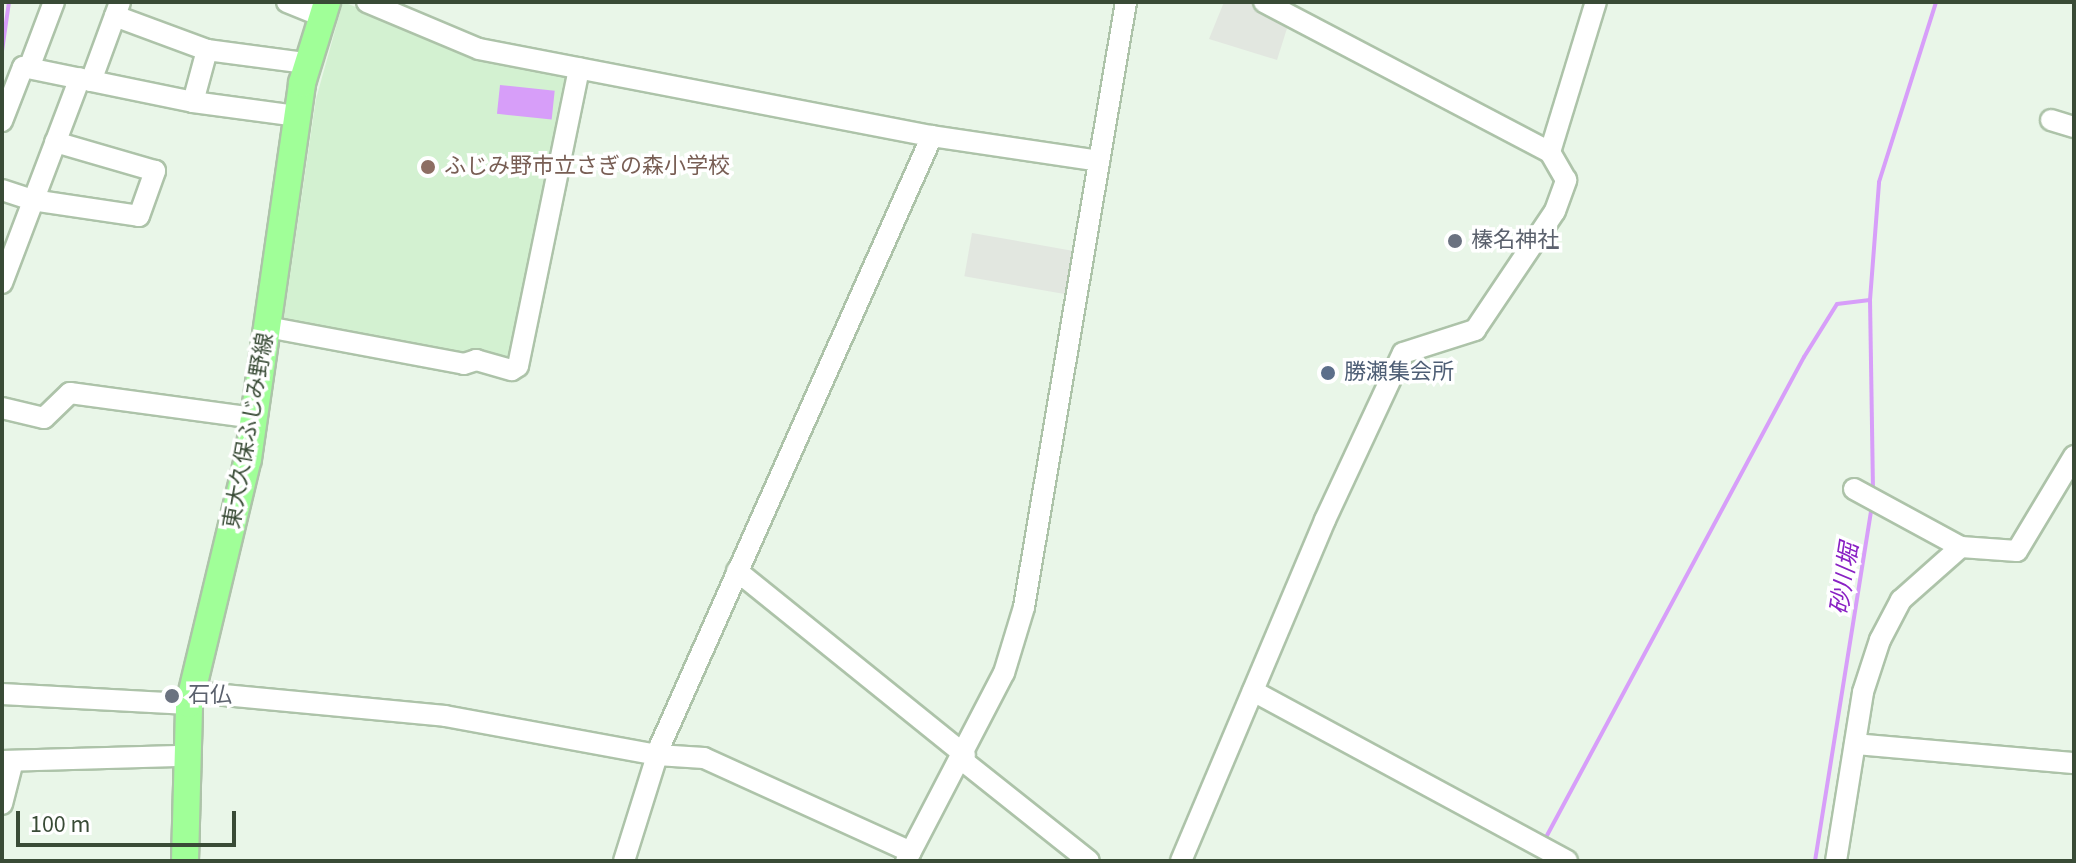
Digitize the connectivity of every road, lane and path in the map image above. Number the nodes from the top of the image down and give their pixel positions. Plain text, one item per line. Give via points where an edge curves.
1 (54, 2) edge
2 (287, 2) edge
3 (367, 2) edge
4 (1126, 2) edge
5 (1264, 2) edge
6 (1596, 2) edge
7 (118, 9) edge
8 (325, 9) edge
9 (207, 50) junction
10 (306, 63) junction
11 (29, 68) junction
12 (579, 68) junction
13 (85, 80) junction
14 (193, 102) junction
15 (296, 116) junction
16 (2051, 120) dead end
17 (2, 121) edge
18 (2074, 127) edge
19 (932, 136) junction
20 (55, 142) junction
21 (1550, 152) junction
22 (1099, 161) junction
23 (2, 190) edge
24 (32, 200) junction
25 (2, 283) edge
26 (267, 327) junction
27 (2, 408) edge
28 (255, 418) junction
29 (2074, 456) edge
30 (1854, 489) dead end
31 (1961, 547) junction
32 (737, 571) junction
33 (1253, 691) junction
34 (2, 694) edge
35 (190, 698) junction
36 (1855, 744) junction
37 (657, 755) junction
38 (186, 756) junction
39 (964, 757) junction
40 (7, 761) edge
41 (2074, 763) edge
42 (2, 804) edge
43 (908, 856) edge
44 (185, 861) edge
45 (624, 861) edge
46 (1089, 861) edge
47 (1181, 861) edge
48 (1567, 861) edge
49 (1836, 861) edge

1 - 11 street
2 - 8 street
3 - 12 street via 479,49
4 - 22 street
5 - 21 street
6 - 21 street
7 - 9 street
7 - 13 street
8 - 10 main road, 東大久保ふじみ野線
9 - 10 street
9 - 14 street
10 - 15 main road, 東大久保ふじみ野線
11 - 13 street
11 - 17 street via 23,67
12 - 19 street
12 - 26 street via 518,366 512,370 476,360 464,364
13 - 14 street
13 - 20 street
14 - 15 street
15 - 26 main road, 東大久保ふじみ野線
16 - 18 street
19 - 22 street
19 - 32 street
20 - 24 street
20 - 24 street via 155,171 139,216
21 - 33 street via 1566,180 1555,211 1475,330 1403,353
22 - 39 street via 1024,607 1004,673
23 - 24 street
24 - 25 street
26 - 28 main road, 東大久保ふじみ野線
27 - 28 street via 44,418 70,393
28 - 35 main road, 東大久保ふじみ野線
29 - 31 street via 2017,551
30 - 31 street
31 - 36 street via 1889,618 1863,692
32 - 37 street
32 - 39 street
33 - 47 street
33 - 48 street
34 - 35 street
35 - 37 street via 445,716
35 - 38 main road, 東大久保ふじみ野線
36 - 41 street
36 - 49 street
37 - 43 street via 720,762
37 - 45 street
38 - 40 street
38 - 44 main road, 東大久保ふじみ野線
39 - 43 street
39 - 46 street
40 - 42 street

